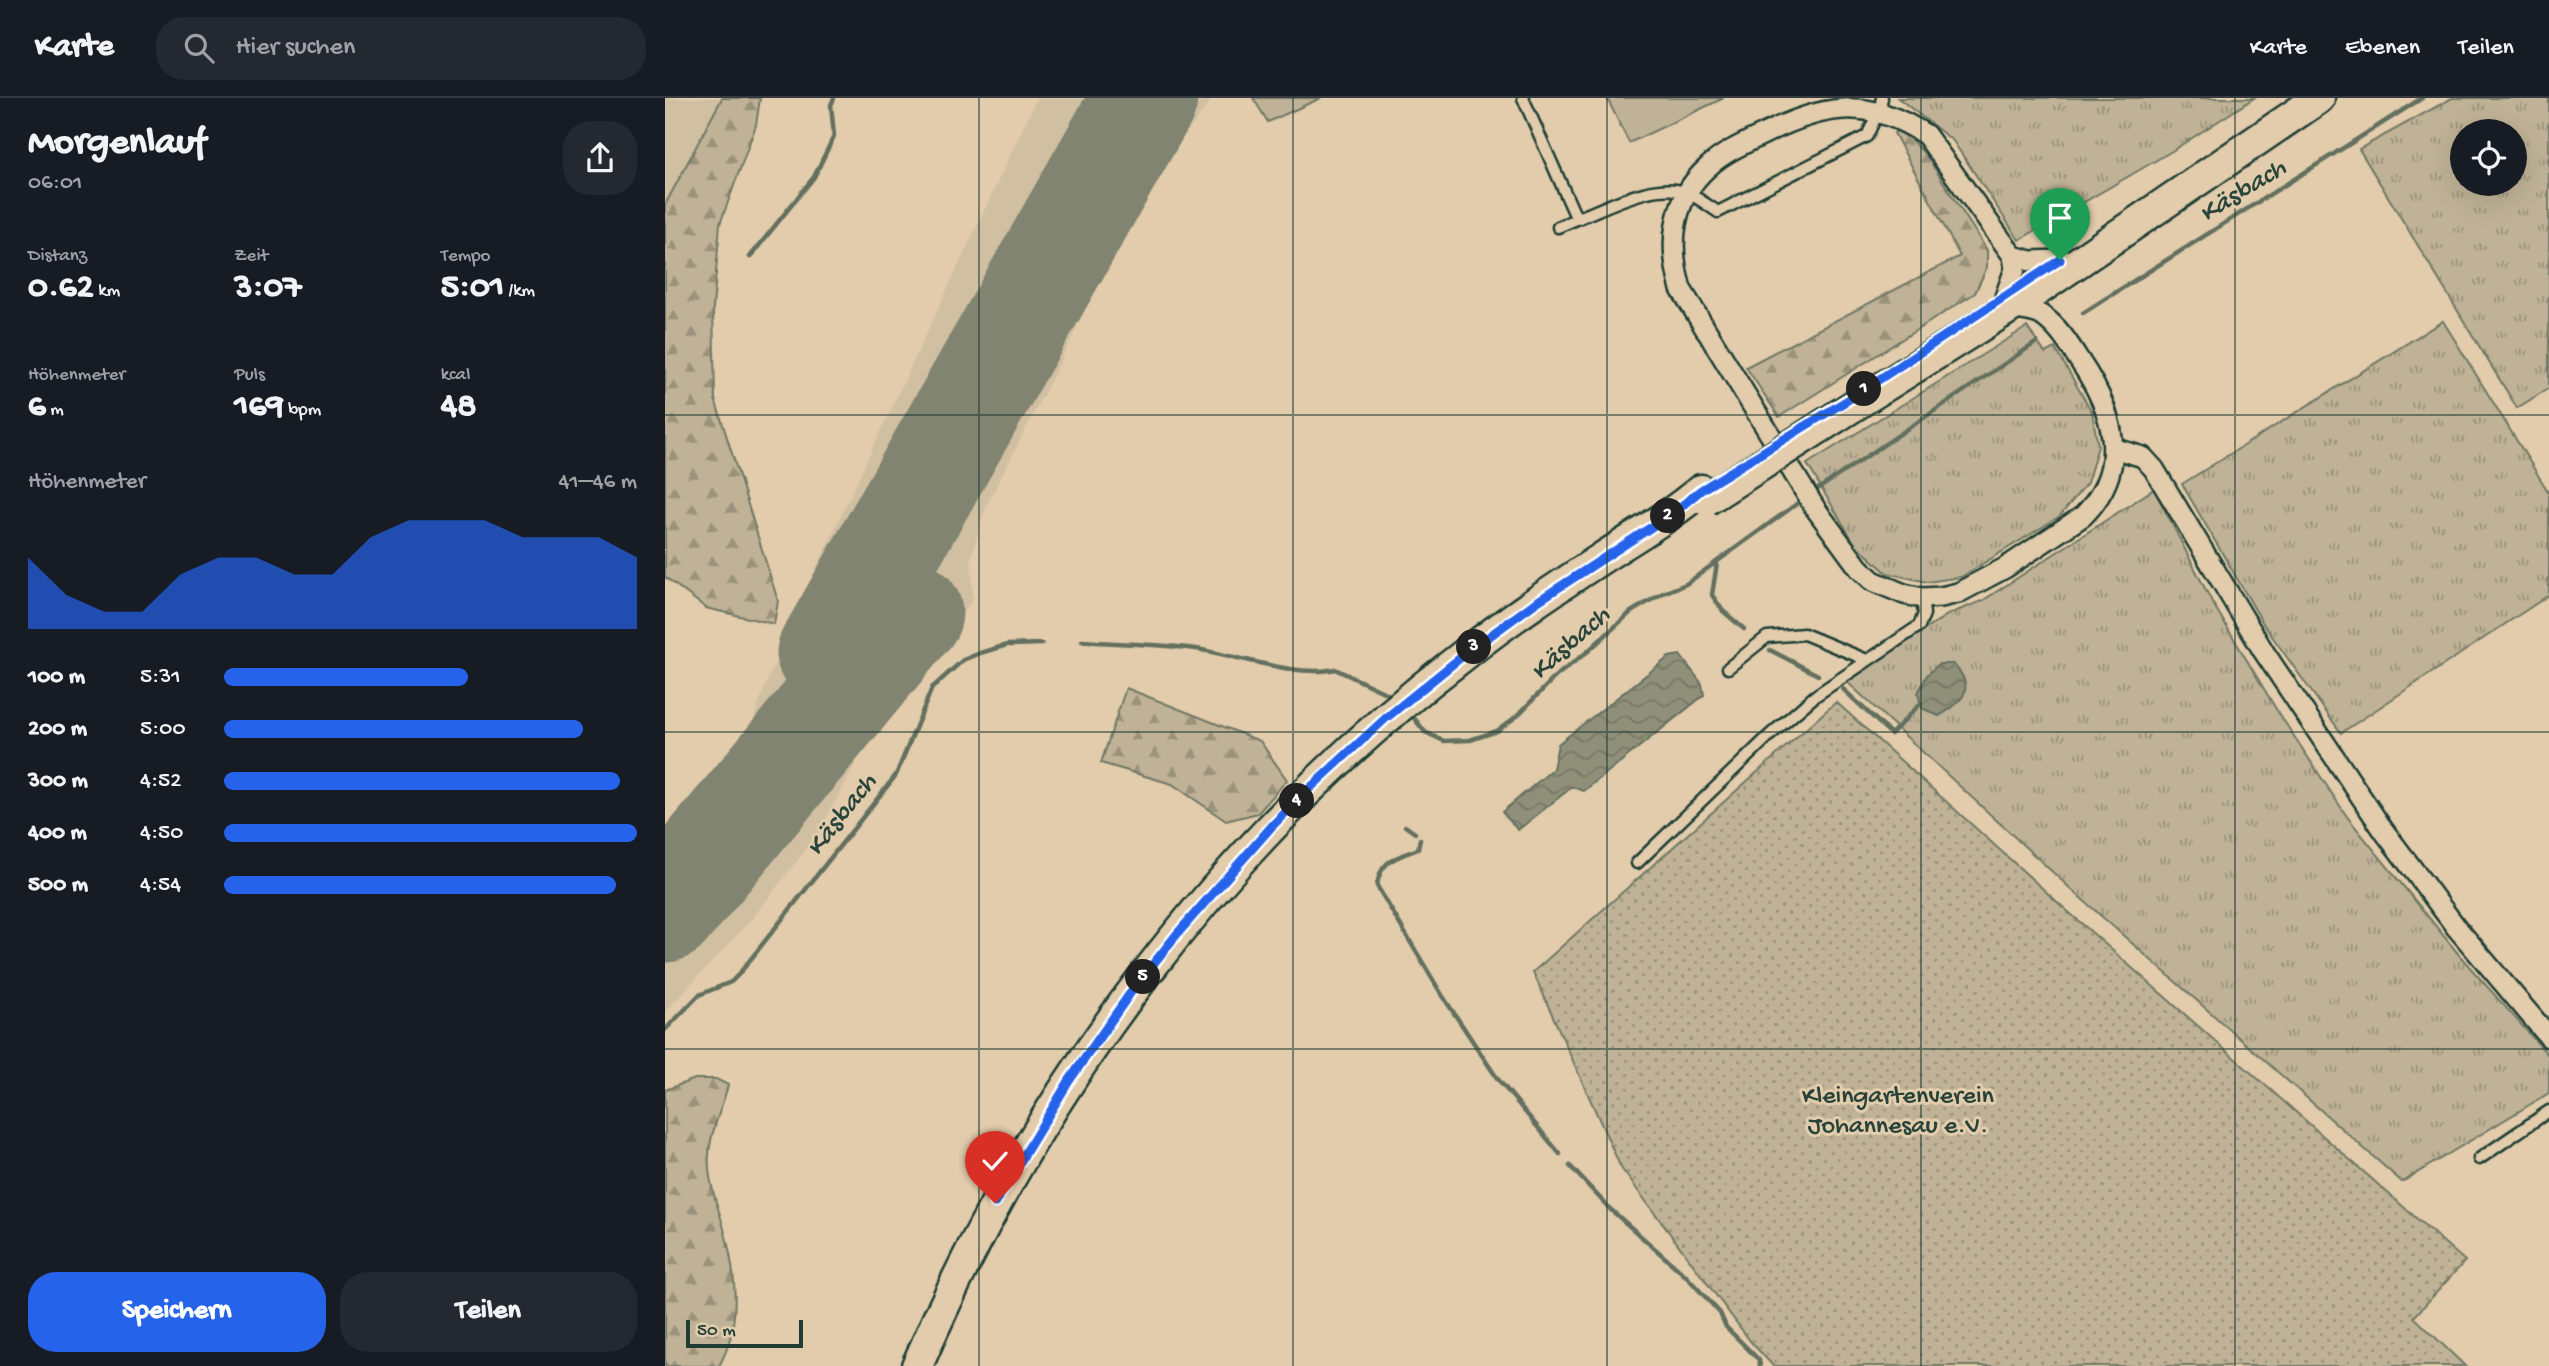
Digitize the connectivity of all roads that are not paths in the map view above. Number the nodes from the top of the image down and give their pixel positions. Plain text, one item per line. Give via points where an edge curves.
1 (1523, 98) edge
2 (2297, 98) edge
3 (2319, 98) edge
4 (1881, 103) edge
5 (1688, 193) junction
6 (1576, 215) junction
7 (1557, 227) dead end
8 (2013, 256) junction
9 (2057, 269) junction
10 (2007, 302) junction
11 (2067, 341) junction
12 (2113, 448) junction
13 (1922, 598) junction
14 (1867, 660) junction
15 (1728, 668) dead end
16 (1636, 863) dead end
17 (2549, 1037) edge
18 (2549, 1111) edge
19 (2479, 1159) dead end
20 (917, 1366) edge

1 - 6 lane
2 - 9 main road
3 - 9 main road
4 - 5 street via 1803,115 1721,157 1696,179
4 - 5 lane via 1867,136 1718,212
4 - 8 street via 1926,135
5 - 6 lane via 1647,192
5 - 13 street via 1674,228 1673,256 1681,289 1796,480 1859,568 1873,581
6 - 7 lane
8 - 9 street
8 - 10 street via 2015,268
9 - 10 main road
9 - 11 street via 2050,302
10 - 11 street via 2039,314
10 - 20 main road, bridge via 1535,603 1465,654 1346,754 1272,826 1177,934 1069,1081 995,1203
11 - 12 street via 2098,387 2111,425
12 - 13 street via 2106,480 2083,516 1975,586
12 - 17 street via 2143,457 2154,469 2264,652 2384,831 2456,927
13 - 14 lane via 1924,614 1919,626
14 - 15 lane via 1804,634 1767,637
14 - 16 lane via 1770,735
18 - 19 lane

